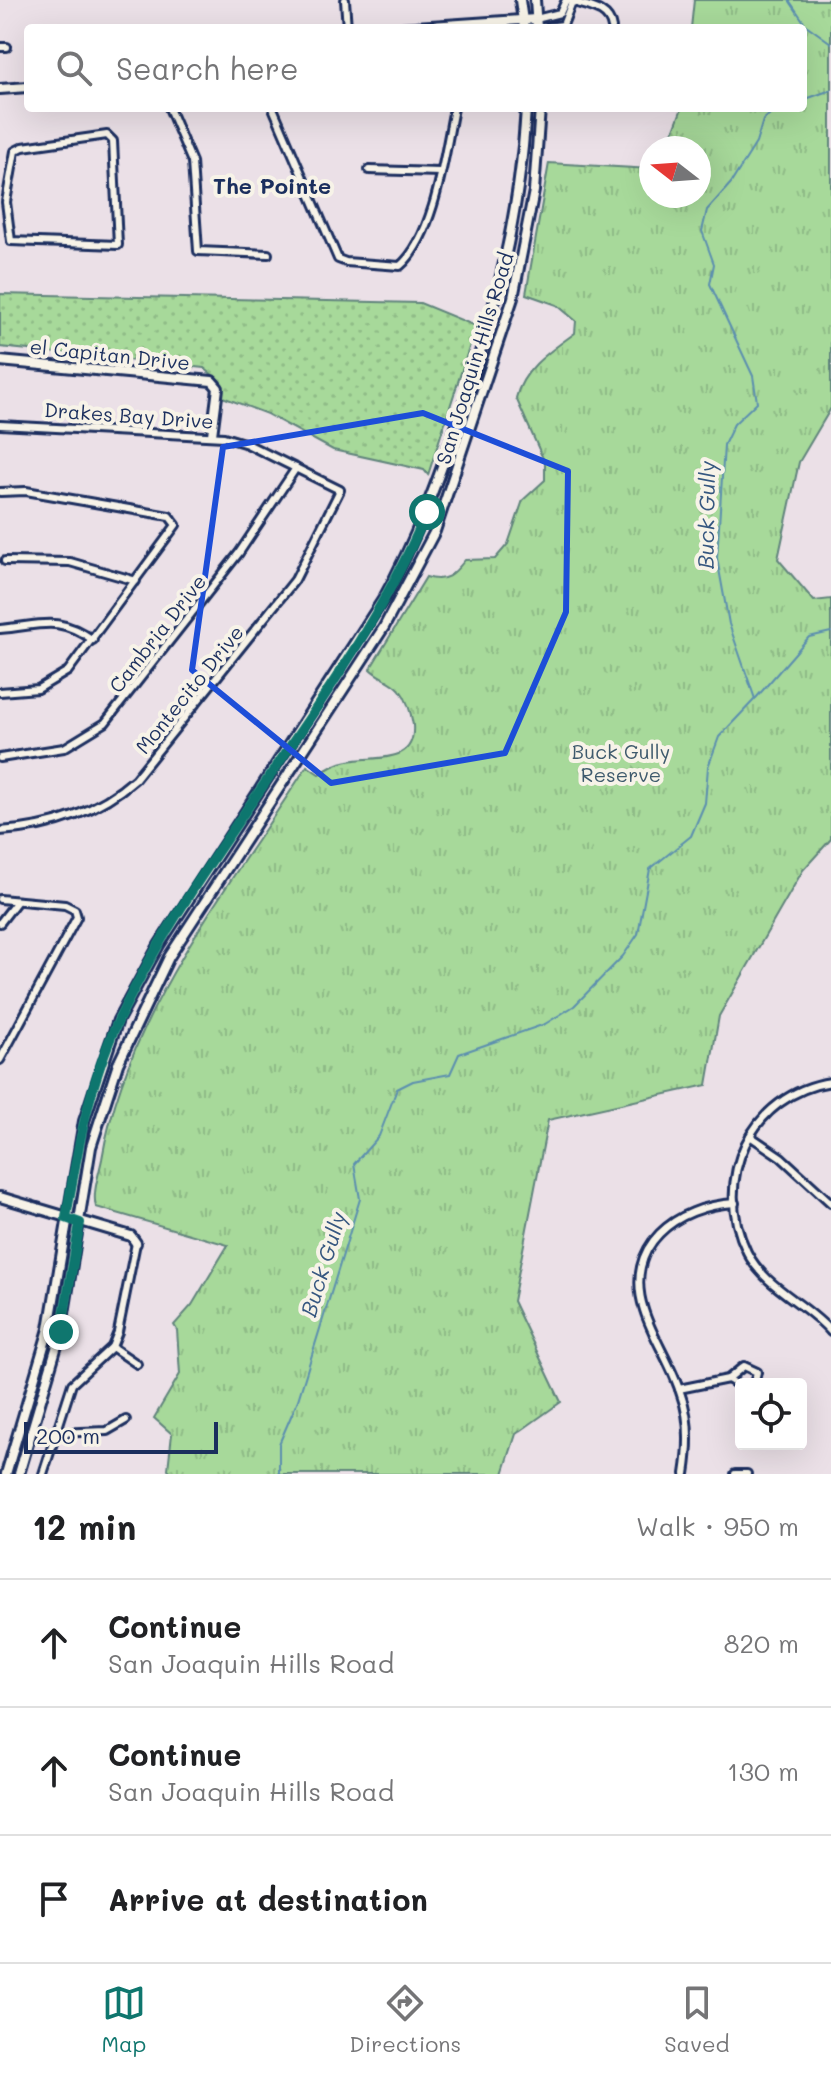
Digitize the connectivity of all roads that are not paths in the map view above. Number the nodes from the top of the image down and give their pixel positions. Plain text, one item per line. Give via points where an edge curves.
1 (345, 0) edge
2 (520, 0) edge
3 (535, 0) edge
4 (569, 1) edge
5 (347, 24) edge
6 (524, 24) edge
7 (537, 24) edge
8 (539, 24) edge
9 (563, 24) edge
10 (611, 24) edge
11 (24, 87) edge
12 (0, 89) edge
13 (171, 112) edge
14 (275, 112) edge
15 (453, 112) edge
16 (526, 112) edge
17 (540, 112) edge
18 (369, 170) dead end
19 (440, 172) junction
20 (3, 202) edge
21 (268, 254) dead end
22 (0, 361) edge
23 (0, 425) edge
24 (212, 435) junction
25 (296, 468) junction
26 (340, 490) joint
27 (0, 492) edge
28 (5, 561) dead end
29 (136, 581) junction
30 (0, 629) edge
31 (93, 640) junction
32 (0, 692) edge
33 (0, 758) edge
34 (0, 831) edge
35 (0, 899) edge
36 (17, 900) junction
37 (0, 923) edge
38 (0, 1060) edge
39 (831, 1082) edge
40 (750, 1136) junction
41 (0, 1197) edge
42 (735, 1203) junction
43 (831, 1203) edge
44 (66, 1218) junction
45 (80, 1223) junction
46 (136, 1243) joint
47 (831, 1332) edge
48 (112, 1347) junction
49 (137, 1364) dead end
50 (756, 1378) edge
51 (728, 1379) junction
52 (735, 1383) edge
53 (679, 1389) junction
54 (126, 1420) dead end
55 (55, 1433) junction
56 (6, 1474) edge
57 (19, 1474) edge
58 (43, 1474) edge
59 (685, 1474) edge
60 (735, 1474) edge
61 (747, 1474) edge

1 - 5 street
2 - 6 main road
3 - 7 main road
4 - 8 street via 560,13
4 - 9 street
4 - 10 street via 607,14
11 - 12 main road
13 - 21 street via 192,162 198,251
14 - 19 street via 338,259 346,262 400,266 408,259 427,222
15 - 19 street
16 - 44 main road, San Joaquin Hills Road via 520,191 506,267 427,512 384,598 159,945 118,1020 84,1121
17 - 45 main road, San Joaquin Hills Road via 534,191 513,298 435,531 384,627 169,957 134,1023 95,1135
18 - 19 street
20 - 20 street via 11,241 118,245 112,137 15,151
22 - 24 main road, el Capitan Drive via 216,383
23 - 24 street, Drakes Bay Drive
24 - 25 street, Drakes Bay Drive via 247,444
25 - 26 street, Drakes Bay Drive
25 - 33 street, Cambria Drive via 239,553 105,723 64,748
26 - 34 street, Montecito Drive via 298,576 135,779 78,815
27 - 29 street via 26,491 173,520 174,530
28 - 29 street via 70,562
29 - 31 street
30 - 31 street via 55,622
31 - 32 street via 49,685
35 - 36 street
36 - 37 street
36 - 38 street via 65,905 75,910 74,923
39 - 40 street via 804,1086 782,1100
40 - 42 street via 734,1177
40 - 43 street
41 - 44 main road
42 - 47 street via 747,1252 762,1274 815,1313
42 - 53 street via 707,1204 675,1218 643,1263 643,1309
44 - 45 main road
44 - 56 main road, San Joaquin Hills Road via 49,1329
45 - 46 main road via 131,1236
45 - 57 main road, San Joaquin Hills Road via 61,1332
46 - 48 street
48 - 49 street
48 - 55 street via 72,1384
50 - 51 street via 757,1372 744,1366
51 - 52 street
51 - 53 street
53 - 59 street via 688,1441
54 - 55 street via 107,1431
55 - 58 street
60 - 61 street

